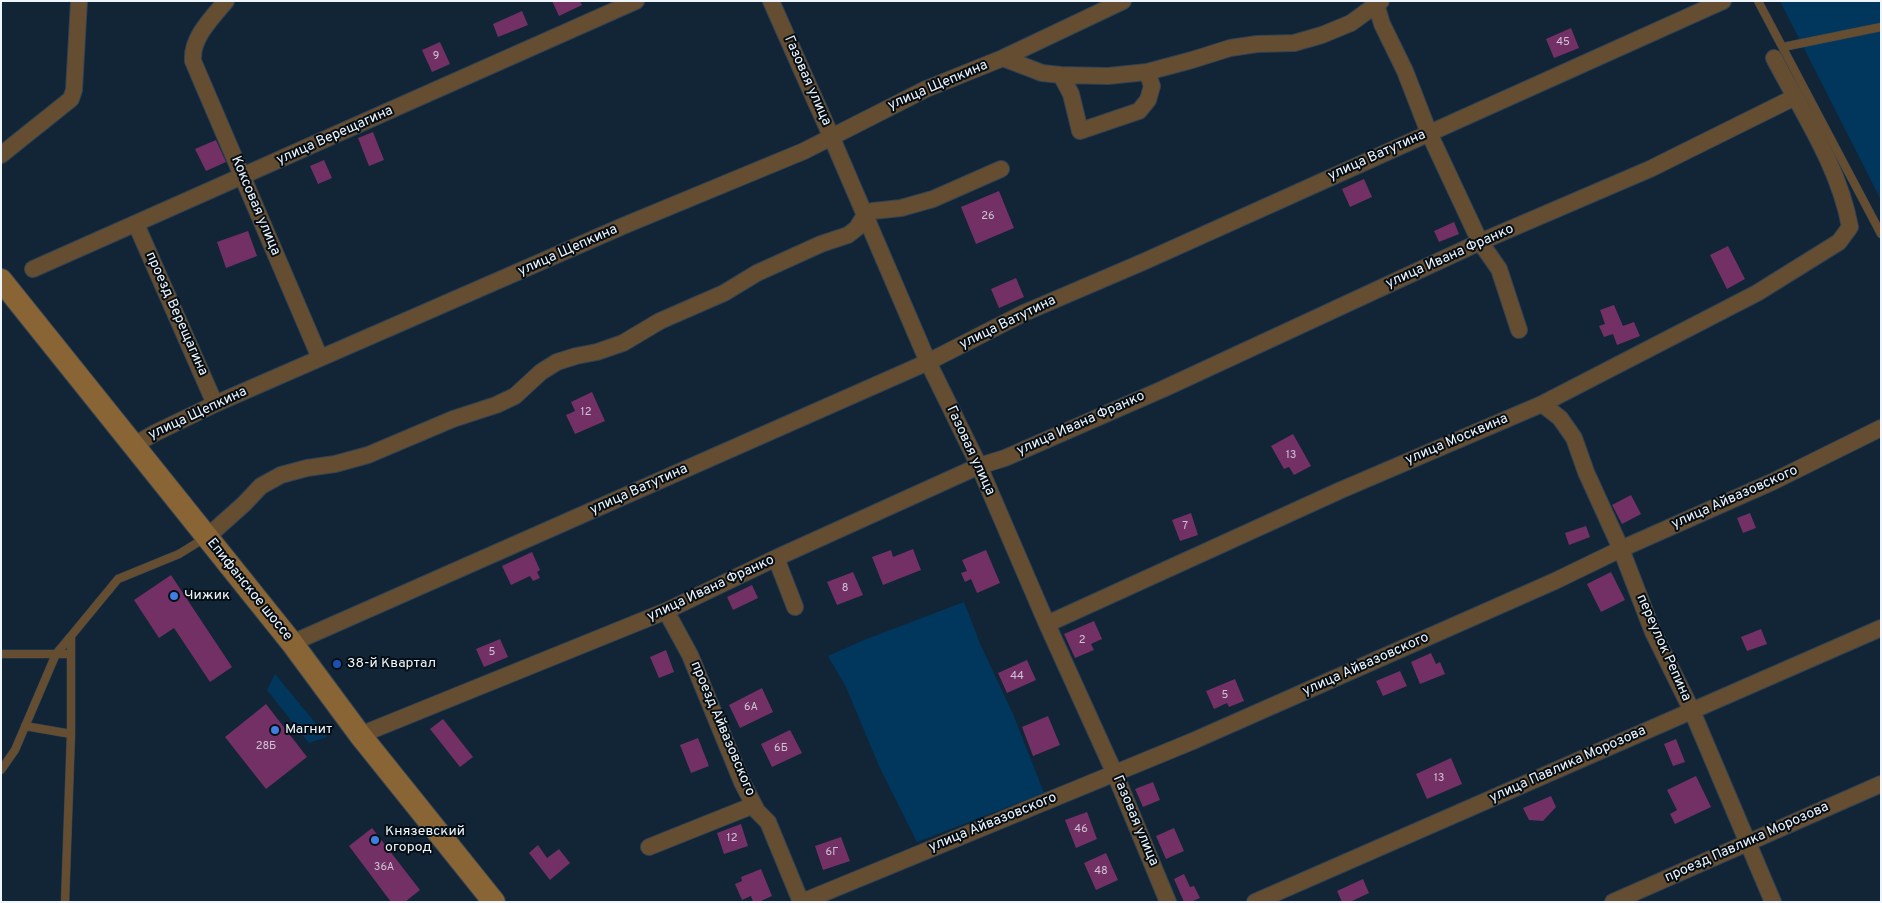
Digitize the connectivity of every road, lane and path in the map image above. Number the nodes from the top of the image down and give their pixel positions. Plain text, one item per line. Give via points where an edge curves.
1 (79, 1) edge
2 (226, 1) edge
3 (636, 1) edge
4 (771, 1) edge
5 (1124, 1) edge
6 (1758, 1) edge
7 (1720, 2) edge
8 (1377, 3) edge
9 (1881, 28) edge
10 (1779, 52) junction
11 (1003, 58) junction
12 (1147, 72) junction
13 (1061, 75) junction
14 (1795, 97) junction
15 (1429, 133) junction
16 (832, 136) junction
17 (1, 155) edge
18 (1001, 169) dead end
19 (242, 177) junction
20 (865, 215) junction
21 (136, 224) junction
22 (1878, 224) edge
23 (1881, 234) edge
24 (1480, 242) junction
25 (33, 269) dead end
26 (1, 280) edge
27 (1520, 330) dead end
28 (320, 358) junction
29 (928, 362) junction
30 (215, 404) junction
31 (1542, 404) junction
32 (1881, 428) edge
33 (134, 445) junction
34 (979, 466) junction
35 (207, 537) junction
36 (1621, 548) junction
37 (776, 558) junction
38 (795, 607) dead end
39 (666, 611) junction
40 (1047, 624) junction
41 (1881, 628) edge
42 (71, 636) junction
43 (292, 643) junction
44 (1, 654) edge
45 (56, 654) junction
46 (70, 654) junction
47 (1692, 711) junction
48 (25, 726) junction
49 (71, 734) junction
50 (360, 735) junction
51 (1, 770) edge
52 (1115, 774) junction
53 (1881, 784) edge
54 (754, 804) junction
55 (1747, 842) junction
56 (649, 847) dead end
57 (65, 902) edge
58 (494, 902) edge
59 (802, 902) edge
60 (1168, 902) edge
61 (1255, 902) edge
62 (1613, 902) edge
63 (1774, 902) edge

1 - 17 street via 74,90 70,99
2 - 19 street, Коксовая улица via 198,35 192,54
3 - 19 street, улица Верещагина
4 - 16 street, Газовая улица
5 - 11 street, улица Щепкина
6 - 10 lane
7 - 15 street, улица Ватутина
8 - 12 street, улица Щепкина via 1351,23 1322,35 1294,43 1230,48
8 - 15 street via 1382,24 1405,71
9 - 10 lane
10 - 14 street
10 - 22 lane
11 - 13 street, улица Щепкина via 1042,73
11 - 16 street, улица Щепкина via 926,89
12 - 13 street, улица Щепкина via 1108,76
12 - 13 street via 1152,86 1148,100 1138,111 1080,131 1071,94
14 - 24 street, улица Ивана Франко via 1650,168
14 - 31 street, улица Москвина via 1826,154 1847,210 1850,228 1839,242 1757,293
15 - 24 street
15 - 29 street, улица Ватутина via 1024,313
16 - 20 street, Газовая улица
16 - 28 street, улица Щепкина via 804,151
18 - 20 street via 933,199
19 - 21 street, улица Верещагина
19 - 28 street, Коксовая улица
20 - 29 street, Газовая улица
20 - 35 street via 848,235 757,273 623,343 557,362 515,396 496,405 368,455 281,475 261,486
21 - 25 street, улица Верещагина
21 - 30 street, проезд Верещагина
22 - 23 lane
24 - 27 street via 1499,269
24 - 34 street, улица Ивана Франко via 1163,389
26 - 33 main road, Епифанское шоссе
28 - 30 street, улица Щепкина
29 - 34 street, Газовая улица
29 - 43 street, улица Ватутина
30 - 33 street, улица Щепкина
31 - 36 street, переулок Репина via 1560,418 1574,438
31 - 40 street, улица Москвина via 1341,490
32 - 36 street, улица Айвазовского via 1772,482
33 - 35 main road, Епифанское шоссе
34 - 37 street, улица Ивана Франко
34 - 40 street, Газовая улица
35 - 42 lane via 179,554 118,579
35 - 43 main road, Епифанское шоссе
36 - 47 street, переулок Репина via 1653,632
36 - 52 street, улица Айвазовского via 1555,581
37 - 38 street
37 - 39 street, улица Ивана Франко
39 - 50 street, улица Ивана Франко
39 - 54 street, проезд Айвазовского via 690,654
40 - 52 street, Газовая улица
41 - 47 street, улица Павлика Морозова
42 - 45 lane
42 - 46 lane
43 - 50 main road, Епифанское шоссе
44 - 45 lane
45 - 46 lane
45 - 48 lane
46 - 49 lane
47 - 55 street, переулок Репина
47 - 61 street, улица Павлика Морозова
48 - 49 lane
48 - 51 lane via 15,750
49 - 57 lane
50 - 58 main road, Епифанское шоссе
52 - 59 street, улица Айвазовского
52 - 60 street, Газовая улица
53 - 55 street, проезд Павлика Морозова
54 - 56 street
54 - 59 street, проезд Айвазовского via 768,822
55 - 62 street, проезд Павлика Морозова
55 - 63 street, переулок Репина

